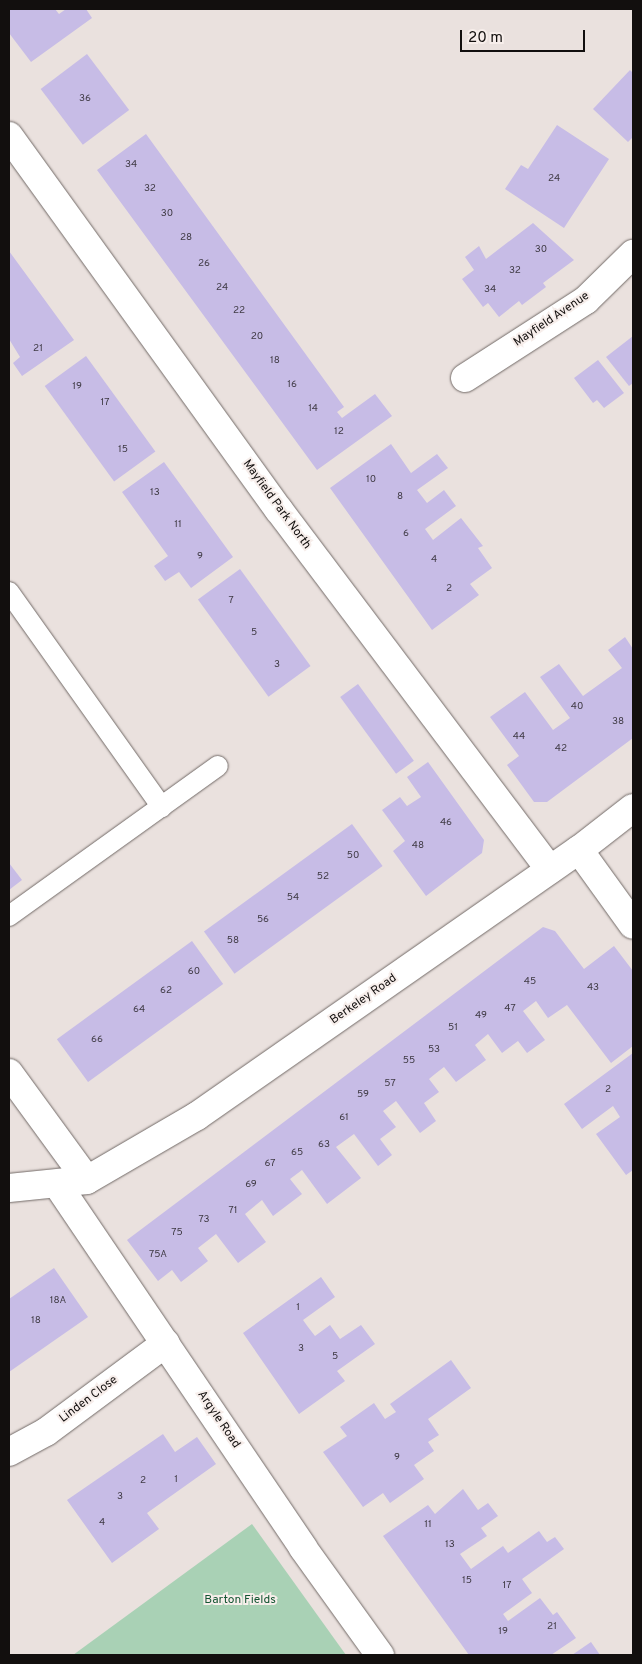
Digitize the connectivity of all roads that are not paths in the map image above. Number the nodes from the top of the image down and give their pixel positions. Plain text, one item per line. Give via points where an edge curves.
1 (9, 136) edge
2 (633, 254) edge
3 (465, 378) dead end
4 (9, 592) edge
5 (218, 766) dead end
6 (162, 807) junction
7 (633, 808) edge
8 (579, 850) junction
9 (550, 869) junction
10 (9, 916) edge
11 (633, 925) edge
12 (9, 1073) edge
13 (87, 1180) junction
14 (57, 1184) junction
15 (9, 1188) edge
16 (166, 1343) junction
17 (9, 1452) edge
18 (380, 1655) edge

1 - 9 street, Mayfield Park North via 279,510
2 - 3 street, Mayfield Avenue via 586,300
4 - 6 lane
5 - 6 lane
6 - 10 lane
7 - 8 street, Berkeley Road
8 - 9 street, Berkeley Road
8 - 11 street
9 - 13 street, Berkeley Road via 197,1116
12 - 13 street
13 - 14 street
14 - 15 street
14 - 16 street, Argyle Road
16 - 17 street, Linden Close via 46,1432
16 - 18 street, Argyle Road via 303,1548

